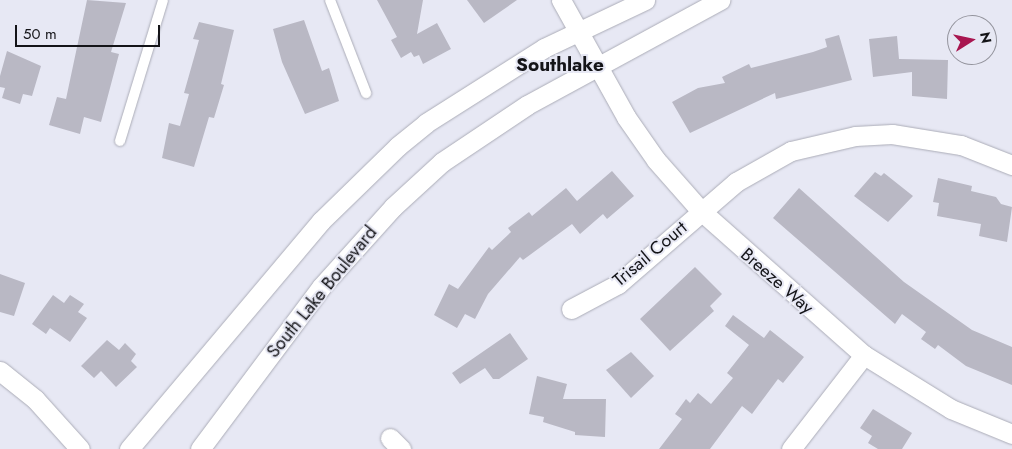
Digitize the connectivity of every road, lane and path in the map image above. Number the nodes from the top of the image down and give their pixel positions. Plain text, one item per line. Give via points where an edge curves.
1 (163, 0) edge
2 (330, 0) edge
3 (561, 0) edge
4 (645, 0) edge
5 (720, 0) edge
6 (579, 32) junction
7 (597, 66) junction
8 (366, 93) dead end
9 (120, 140) dead end
10 (1012, 165) edge
11 (701, 211) junction
12 (570, 309) dead end
13 (864, 355) junction
14 (0, 371) edge
15 (1012, 434) edge
16 (80, 449) edge
17 (129, 449) edge
18 (200, 449) edge
19 (791, 449) edge

1 - 9 lane
2 - 8 lane
3 - 6 street, Breeze Way
4 - 6 street
5 - 7 street, South Lake Boulevard
6 - 7 street, Breeze Way
6 - 17 street via 498,76 426,123 354,186
7 - 11 street, Breeze Way via 656,160
7 - 18 street, South Lake Boulevard via 478,137 442,162 393,207 321,286
10 - 11 street, Trisail Court via 929,137 856,136 801,148 766,163
11 - 12 street, Trisail Court via 618,284
11 - 13 street, Breeze Way
13 - 15 street, Breeze Way via 950,409
13 - 19 street
14 - 16 street via 35,399

